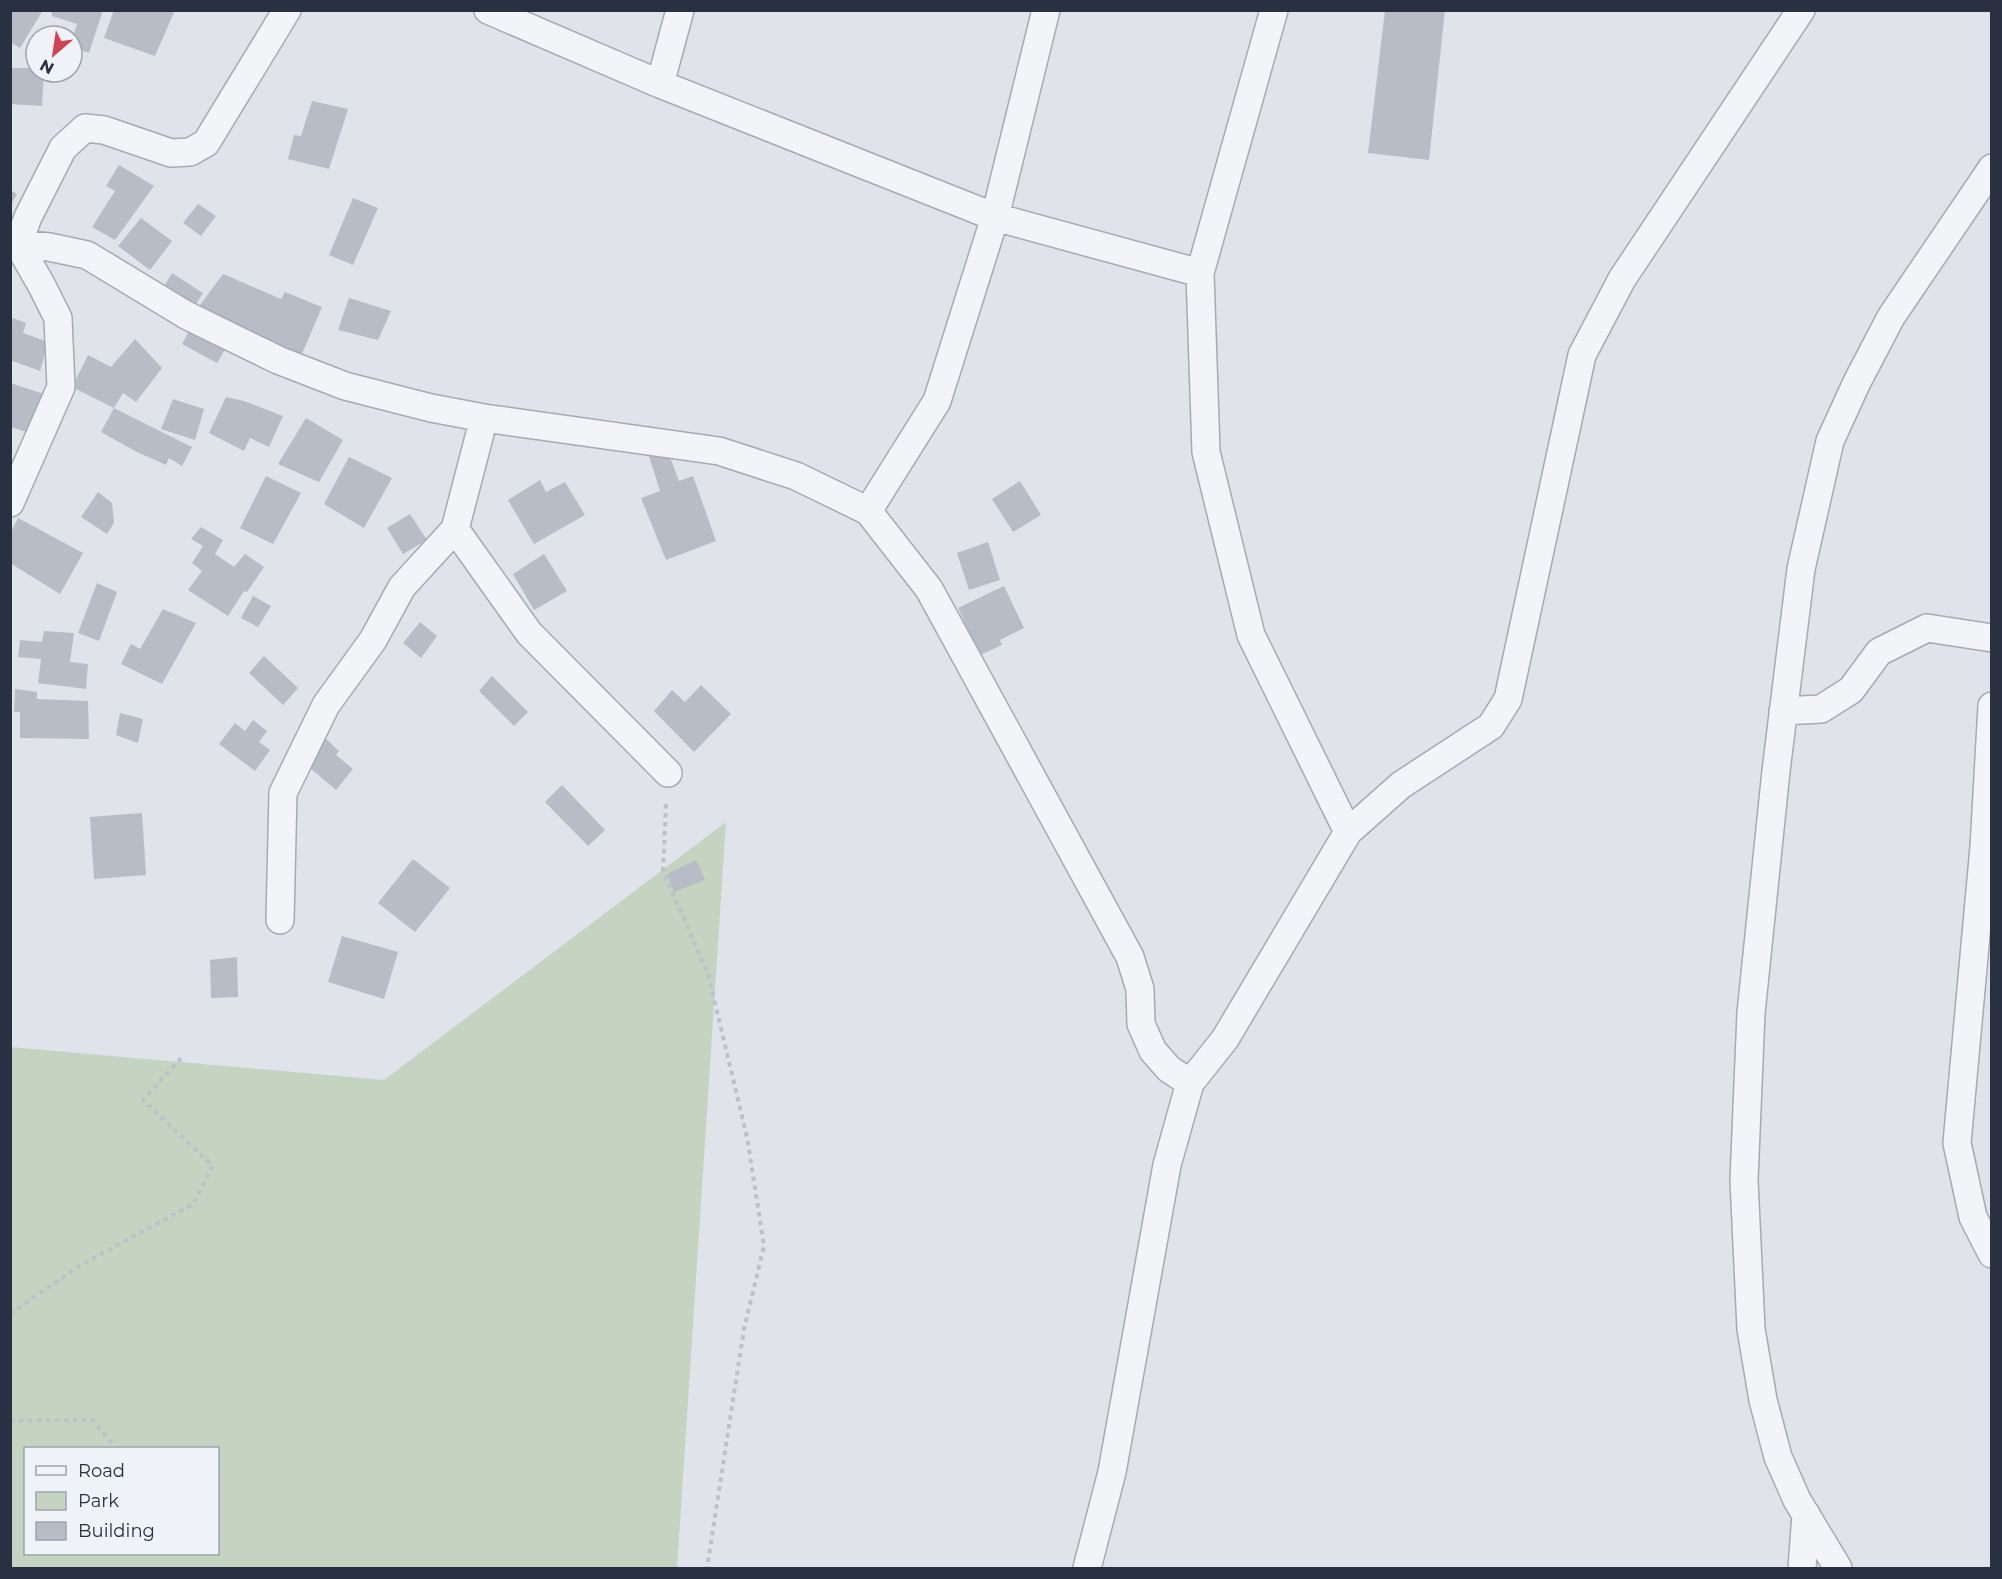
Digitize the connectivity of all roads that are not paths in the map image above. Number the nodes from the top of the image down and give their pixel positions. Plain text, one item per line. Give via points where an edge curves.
1 (287, 10) edge
2 (488, 10) edge
3 (680, 10) edge
4 (1046, 10) edge
5 (1274, 10) edge
6 (1801, 10) edge
7 (660, 84) junction
8 (1992, 168) edge
9 (995, 217) junction
10 (14, 242) edge
11 (1200, 273) junction
12 (484, 418) junction
13 (10, 503) edge
14 (868, 511) junction
15 (455, 529) junction
16 (1992, 638) edge
17 (1992, 706) edge
18 (1783, 711) junction
19 (668, 773) road end
20 (1348, 832) junction
21 (280, 920) dead end
22 (1190, 1083) junction
23 (1992, 1254) edge
24 (1806, 1514) junction
25 (1087, 1569) edge
26 (1802, 1569) edge
27 (1838, 1569) edge

1 - 10 street via 206,143 190,152 171,153 104,130 85,128 63,148
2 - 7 street
3 - 7 street
4 - 9 street
5 - 11 street
6 - 20 street via 1622,279 1582,355 1508,699 1491,726 1401,785
7 - 9 street
8 - 18 street via 1891,317 1830,441 1801,570
9 - 11 street
9 - 14 street via 937,401
10 - 12 street via 87,255 186,315 278,360 345,386
10 - 13 street via 58,318 61,387
11 - 20 street via 1206,452 1251,635
12 - 14 street via 719,451 796,476
12 - 15 street
14 - 22 street via 929,589 1130,957 1140,989 1141,1024 1153,1051 1169,1069
15 - 19 street via 529,633
15 - 21 street via 402,587 373,640 326,705 283,794
16 - 18 street via 1927,628 1879,652 1851,690 1821,709
17 - 23 street via 1984,847 1957,1143 1973,1217
18 - 24 street via 1751,1013 1744,1180 1751,1329 1762,1400 1778,1457
20 - 22 street via 1226,1039
22 - 25 street via 1167,1165 1112,1472
24 - 26 street
24 - 27 street

